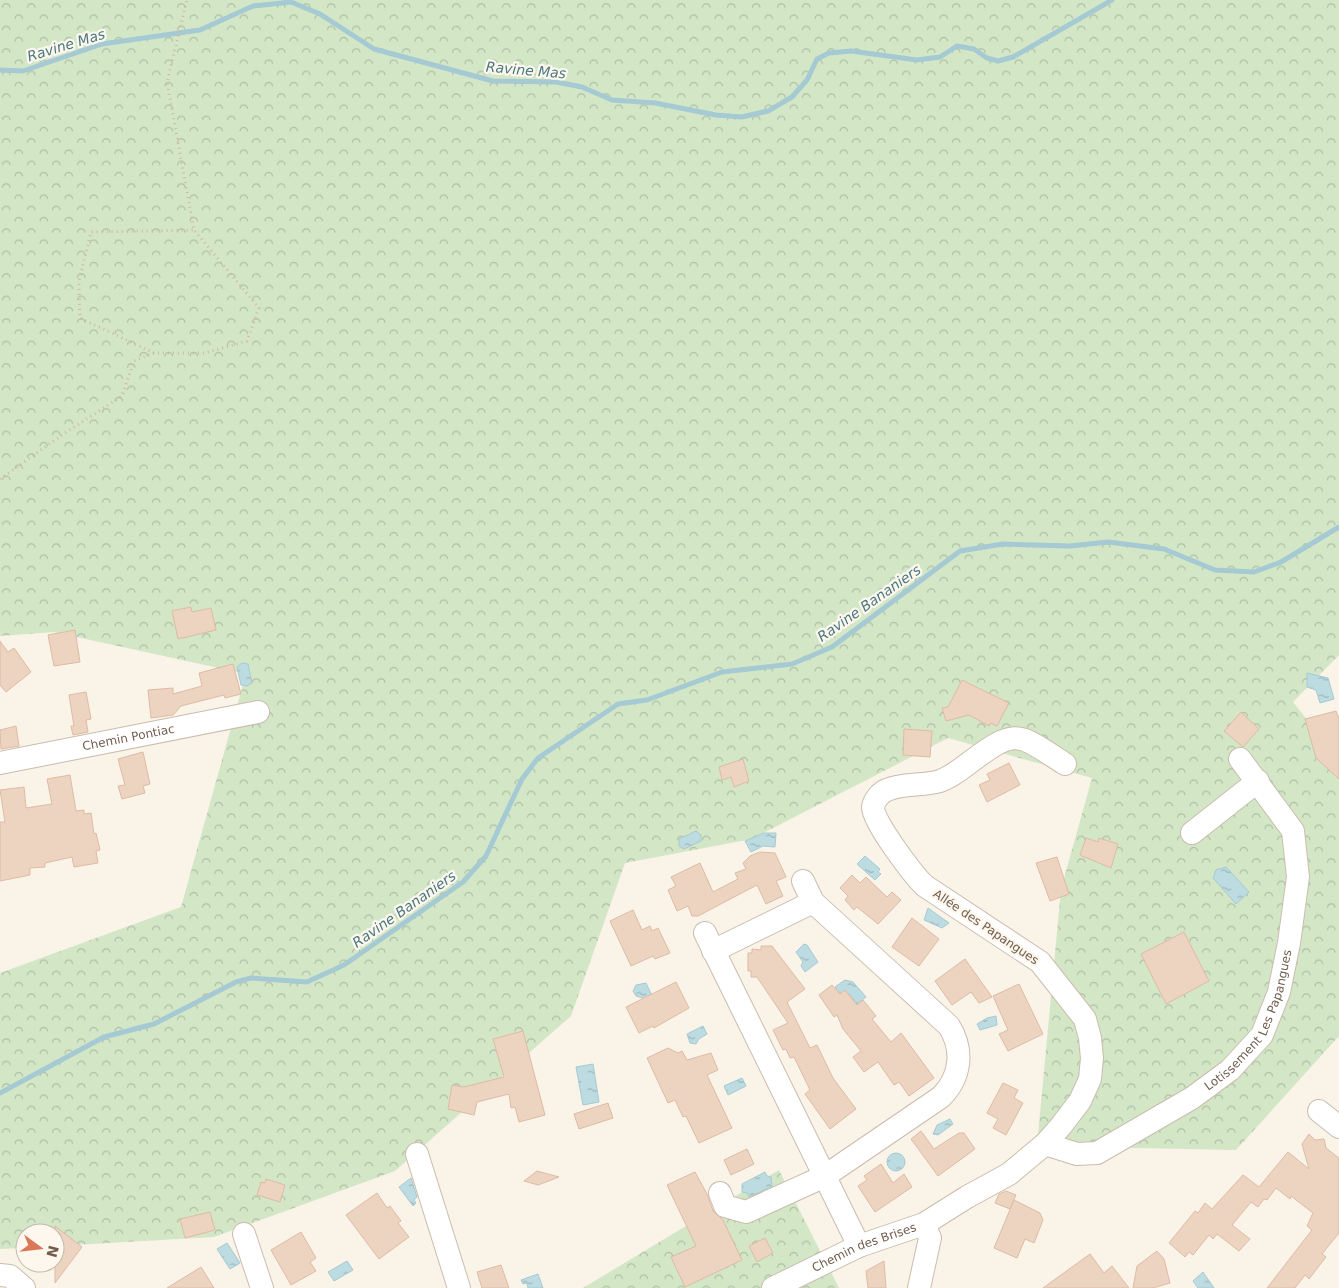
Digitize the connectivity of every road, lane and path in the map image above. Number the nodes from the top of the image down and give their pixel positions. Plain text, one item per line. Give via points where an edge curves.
1 (187, 0) edge
2 (194, 230) junction
3 (154, 353) junction
4 (0, 479) edge
5 (258, 712) dead end
6 (1240, 758) dead end
7 (0, 763) edge
8 (1065, 764) dead end
9 (1258, 781) junction
10 (1192, 833) dead end
11 (803, 881) dead end
12 (813, 902) junction
13 (1319, 1111) dead end
14 (1339, 1127) edge
15 (1045, 1144) junction
16 (417, 1154) dead end
17 (824, 1176) junction
18 (720, 1193) dead end
19 (924, 1224) junction
20 (244, 1234) dead end
21 (859, 1246) junction
22 (0, 1275) edge
23 (24, 1288) edge
24 (262, 1288) edge
25 (459, 1288) edge
26 (773, 1288) edge
27 (919, 1288) edge

1 - 2 path via 167,82
2 - 3 path via 259,308 247,341 205,353
2 - 3 path via 91,232 79,281 80,318
3 - 4 path via 134,361 122,396
5 - 7 street, Chemin Pontiac
6 - 9 street, Lotissement Les Papangues
8 - 15 street, Allée des Papangues via 1029,741 1006,738 940,781 887,790 876,798 873,807 874,816 920,882 1040,962 1084,1019 1092,1051 1090,1079 1080,1101
9 - 10 street
9 - 15 street, Lotissement Les Papangues via 1293,831 1298,877 1279,992 1262,1035 1230,1070 1192,1098 1097,1153 1077,1154
11 - 12 street
12 - 17 street via 709,942
12 - 17 street via 941,1018 955,1036 959,1063 950,1088 941,1097
13 - 14 street
15 - 19 street, Allée des Papangues via 1009,1174
16 - 25 street
17 - 18 street via 746,1212 725,1206
17 - 21 street
19 - 21 street, Chemin des Brises
19 - 27 street, Chemin des Brises via 930,1238
20 - 24 street
21 - 26 street, Chemin des Brises
22 - 23 street via 10,1276

